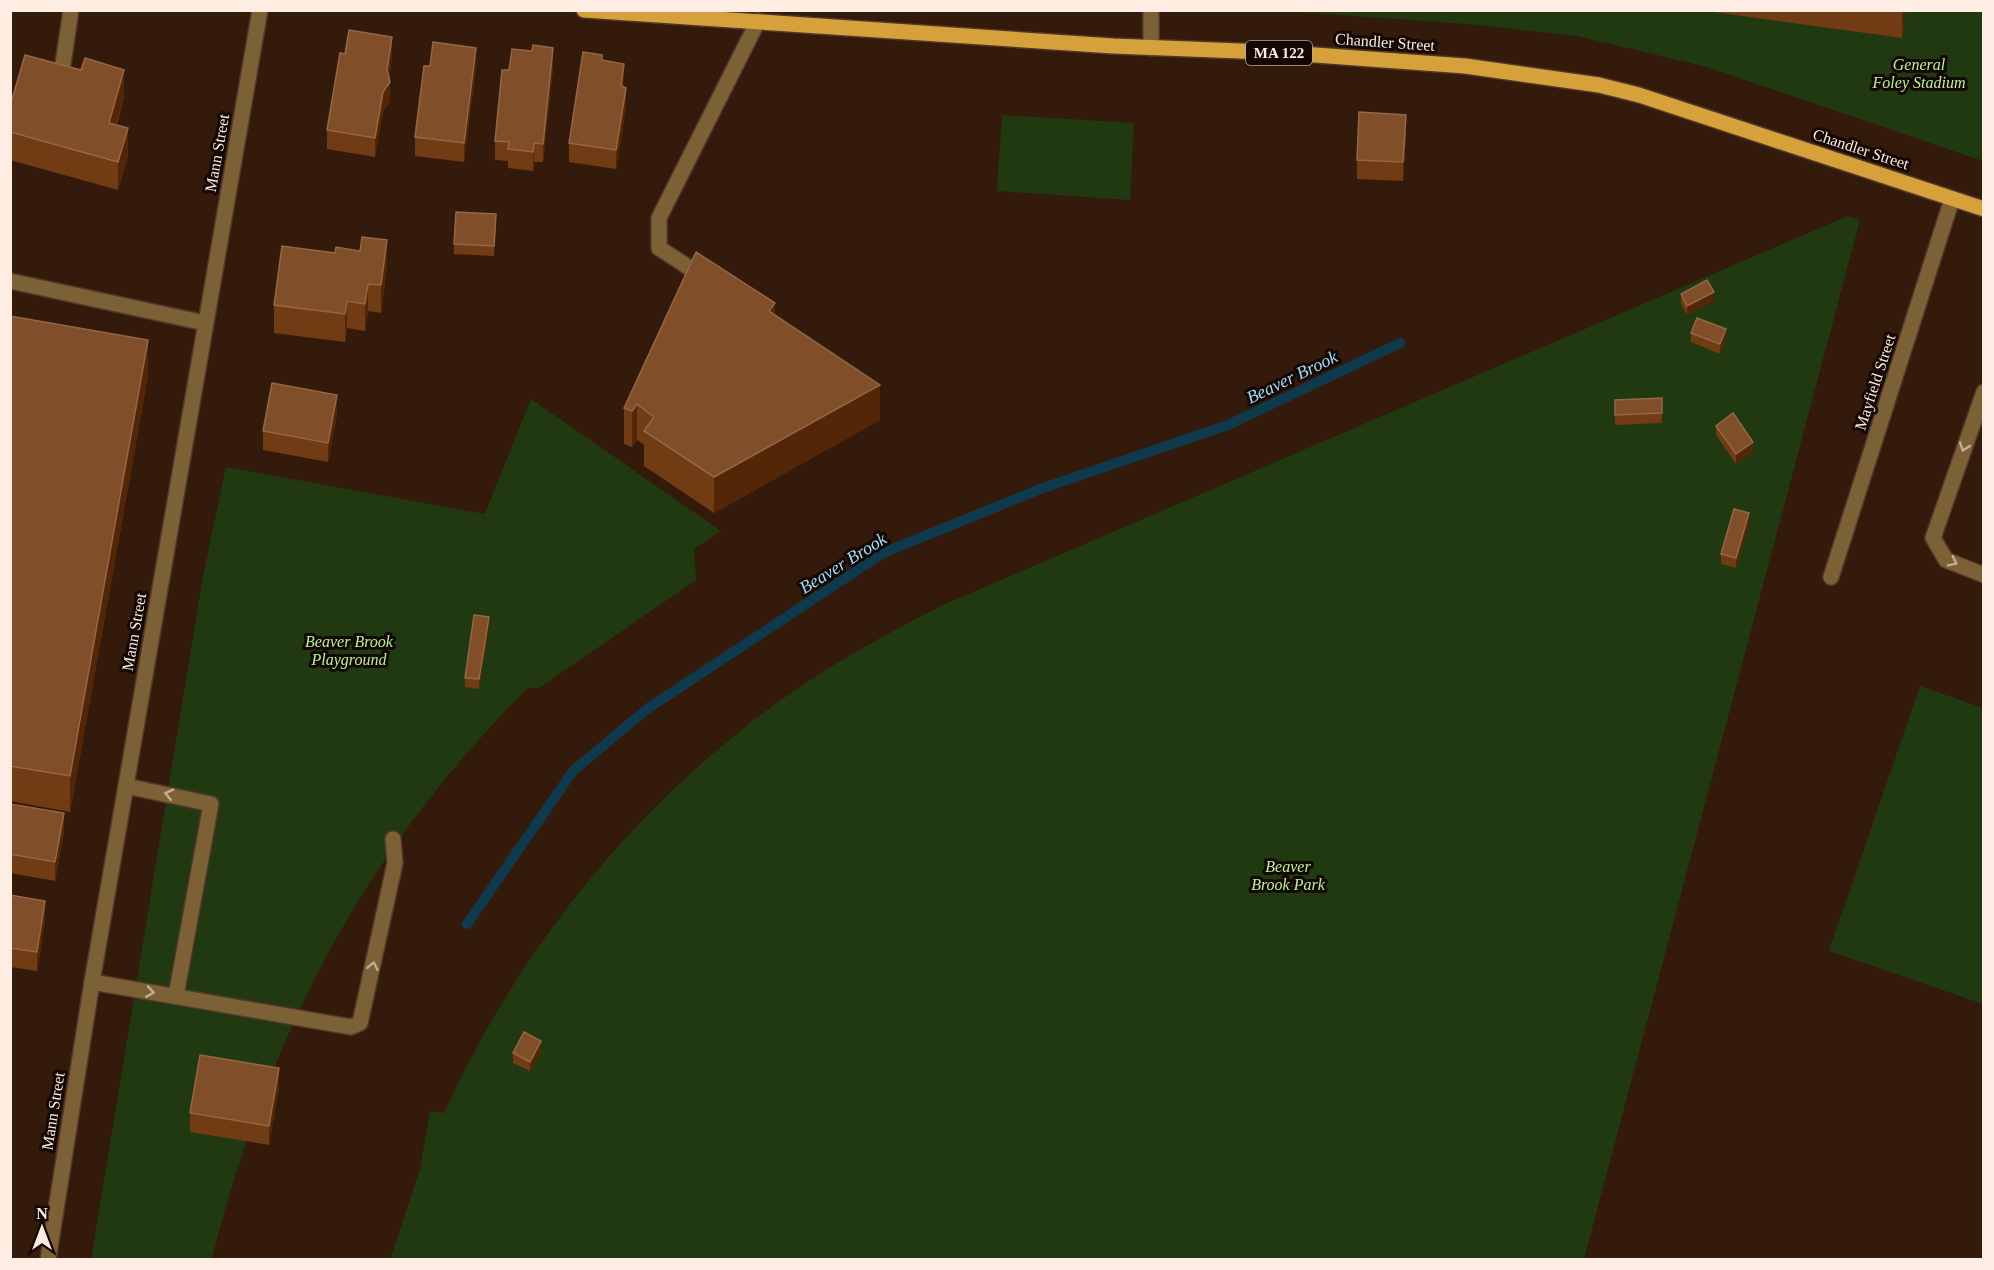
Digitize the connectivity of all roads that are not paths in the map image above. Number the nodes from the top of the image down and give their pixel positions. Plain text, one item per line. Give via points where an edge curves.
1 (71, 10) edge
2 (260, 10) edge
3 (1151, 10) edge
4 (586, 11) edge
5 (758, 21) junction
6 (1151, 48) junction
7 (63, 64) edge
8 (1952, 199) junction
9 (1983, 210) edge
10 (10, 281) edge
11 (720, 288) edge
12 (205, 323) junction
13 (1983, 392) edge
14 (1983, 575) edge
15 (1831, 577) dead end
16 (126, 786) junction
17 (393, 839) dead end
18 (92, 982) junction
19 (176, 996) junction
20 (48, 1260) edge

1 - 7 street
2 - 12 street, Mann Street
3 - 6 street
4 - 5 main road, Chandler Street / MA 122
5 - 6 main road, Chandler Street / MA 122
5 - 11 street via 659,218 659,248
6 - 8 main road, Chandler Street / MA 122 via 1465,66 1599,85
8 - 9 main road, Chandler Street / MA 122
8 - 15 street, Mayfield Street
10 - 12 street
12 - 16 street, Mann Street
13 -> 14 street via 1933,538 1946,560
16 - 18 street, Mann Street
19 -> 16 street via 211,804
19 -> 17 street via 351,1027 360,1023 395,863
18 -> 19 street
18 - 20 street, Mann Street

